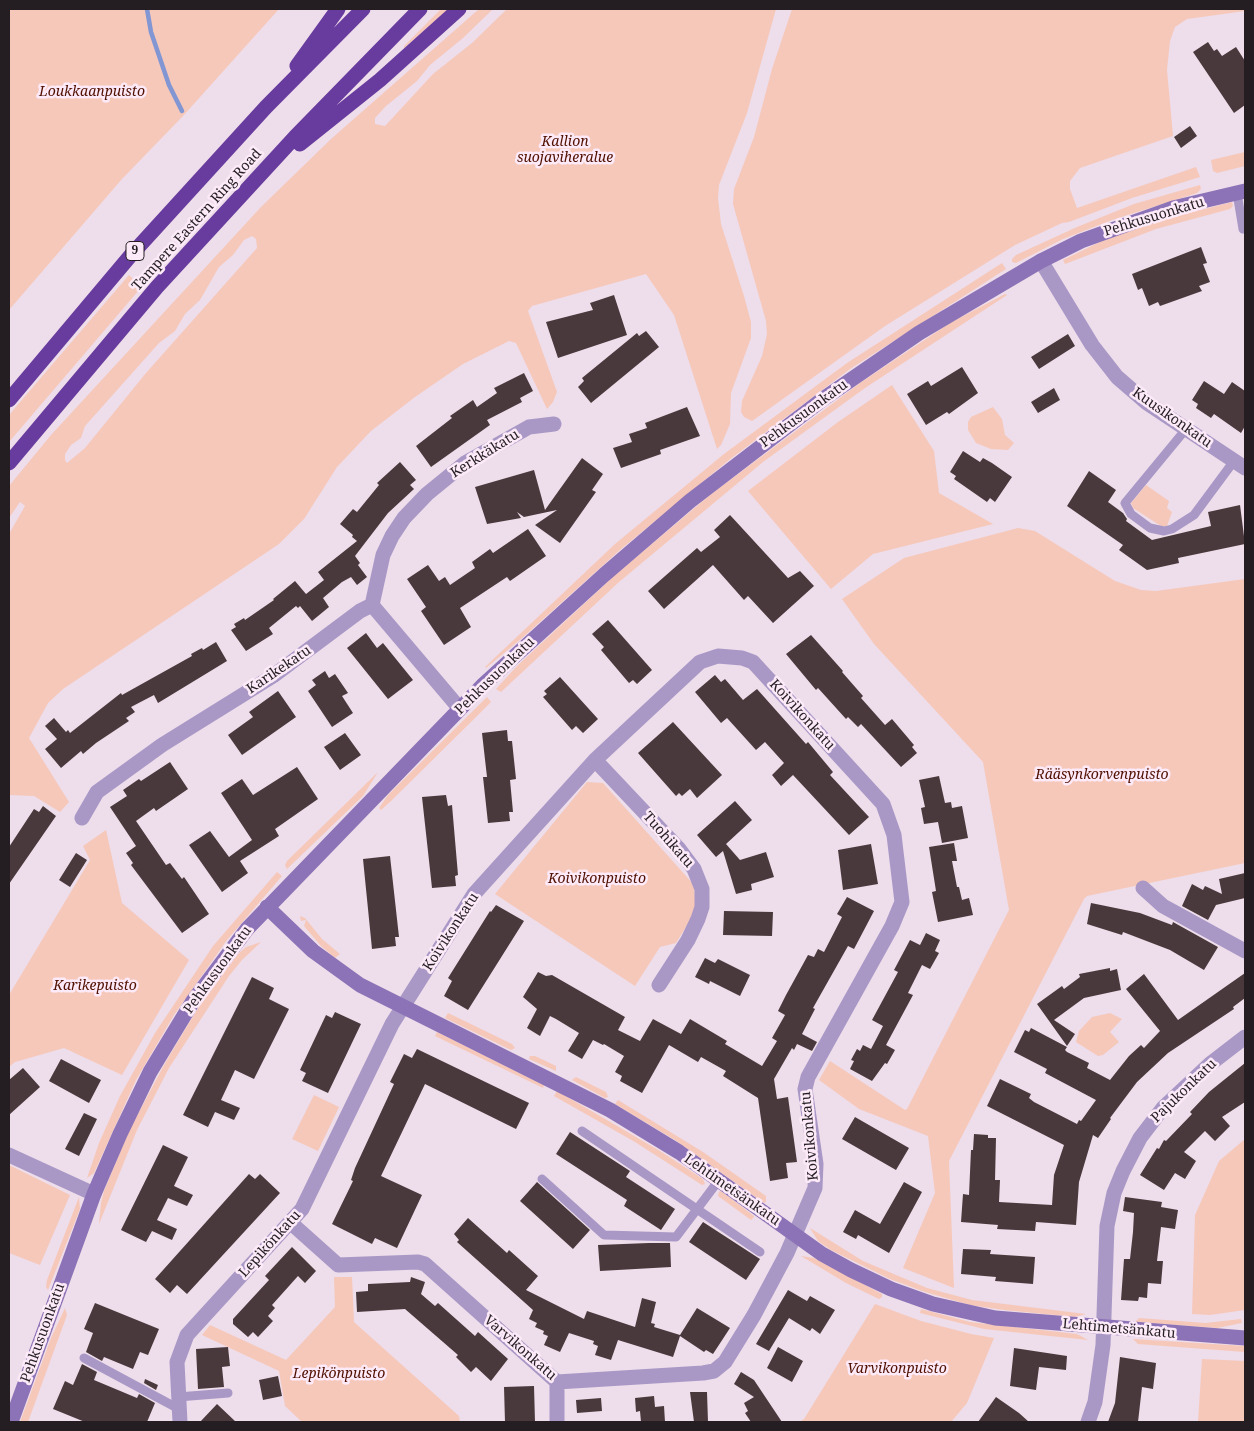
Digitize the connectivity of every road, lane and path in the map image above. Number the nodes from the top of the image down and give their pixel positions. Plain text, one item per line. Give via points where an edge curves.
1 (338, 9) edge
2 (363, 9) edge
3 (420, 9) edge
4 (459, 9) edge
5 (266, 107) junction
6 (260, 176) junction
7 (1241, 192) edge
8 (1244, 229) dead end
9 (1040, 261) junction
10 (9, 400) edge
11 (554, 424) dead end
12 (1186, 429) junction
13 (9, 463) edge
14 (1239, 464) edge
15 (372, 605) junction
16 (460, 709) junction
17 (595, 760) junction
18 (82, 818) dead end
19 (1144, 888) dead end
20 (267, 907) junction
21 (1245, 951) edge
22 (659, 985) dead end
23 (402, 1006) junction
24 (1245, 1037) edge
25 (582, 1131) dead end
26 (9, 1155) edge
27 (542, 1179) dead end
28 (719, 1180) junction
29 (94, 1194) junction
30 (697, 1210) junction
31 (291, 1223) junction
32 (794, 1235) junction
33 (760, 1252) dead end
34 (1102, 1328) junction
35 (1245, 1338) edge
36 (84, 1358) dead end
37 (557, 1382) junction
38 (228, 1393) dead end
39 (179, 1409) edge
40 (11, 1422) edge
41 (557, 1422) edge
42 (1088, 1422) edge

1 - 5 highway
2 - 5 highway, Tampere Eastern Ring Road / 9
3 - 6 highway, Tampere Eastern Ring Road
4 - 6 highway via 380,80
5 - 10 highway, Tampere Eastern Ring Road / 9 via 131,255
6 - 13 highway, Tampere Eastern Ring Road via 157,287
7 - 8 lane
7 - 9 main road, Pehkusuonkatu via 1133,221
9 - 12 street, Kuusikonkatu via 1092,345 1118,377 1147,403
9 - 16 main road, Pehkusuonkatu via 912,338 770,438 610,569
11 - 15 street, Kerkkäkatu via 529,427 465,463 427,494 392,536 383,555
12 - 14 street, Kuusikonkatu
12 - 14 lane via 1127,499 1126,507 1135,518 1156,530 1178,526 1201,508
15 - 16 street
15 - 18 street, Karikekatu via 273,676 162,745 97,792
16 - 20 main road, Pehkusuonkatu
17 - 22 street, Tuohikatu via 679,849 694,869 702,889 698,919
17 - 23 street, Koivikonkatu via 474,894
17 - 32 street, Koivikonkatu via 700,662 718,656 742,658 758,667 886,810 894,835 902,902 892,926 808,1077 805,1089 816,1179
19 - 21 street via 1163,906
20 - 23 main road, Lehtimetsänkatu via 326,962 360,985
20 - 29 main road, Pehkusuonkatu via 215,970 173,1033 136,1100
23 - 28 main road, Lehtimetsänkatu via 610,1110
23 - 31 street, Lepikönkatu via 306,1200
24 - 34 street, Pajukonkatu via 1168,1102 1140,1138 1123,1171 1107,1226
25 - 30 lane
26 - 29 street
27 - 30 lane via 604,1236 676,1237
28 - 30 lane
28 - 32 main road, Lehtimetsänkatu
29 - 40 main road, Pehkusuonkatu
30 - 33 lane
31 - 37 street, Varvikonkatu via 338,1265 425,1264
31 - 39 street, Lepikönkatu via 189,1332 178,1353
32 - 34 main road, Lehtimetsänkatu via 851,1270 933,1304 995,1318
32 - 37 street, Varvikonkatu via 754,1315 718,1369 702,1373
34 - 35 main road, Lehtimetsänkatu
34 - 42 street, Pajukonkatu via 1103,1345 1095,1402
36 - 39 lane
37 - 41 street
38 - 39 lane

